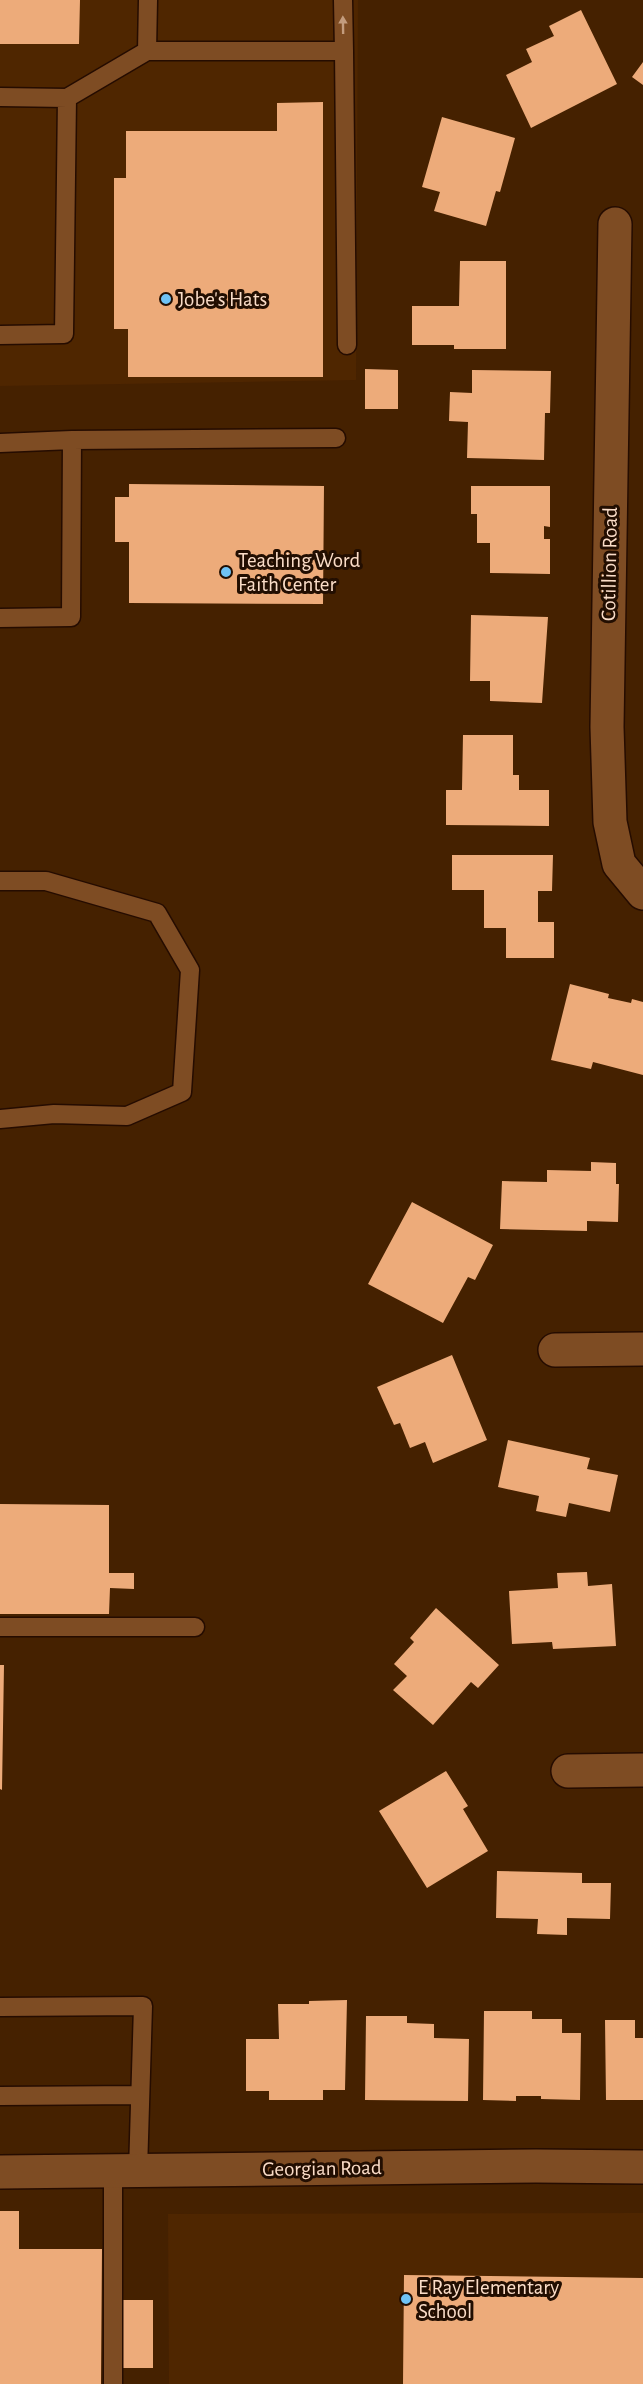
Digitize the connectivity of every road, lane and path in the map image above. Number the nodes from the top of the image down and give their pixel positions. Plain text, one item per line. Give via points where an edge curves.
1 (148, 0) edge
2 (343, 0) edge
3 (147, 51) junction
4 (344, 51) junction
5 (0, 97) edge
6 (67, 99) junction
7 (615, 224) dead end
8 (0, 335) edge
9 (347, 345) dead end
10 (336, 438) dead end
11 (72, 441) junction
12 (0, 443) edge
13 (0, 618) edge
14 (0, 881) edge
15 (643, 893) edge
16 (0, 1119) edge
17 (643, 1349) edge
18 (555, 1350) dead end
19 (0, 1627) edge
20 (195, 1628) dead end
21 (643, 1770) edge
22 (568, 1771) dead end
23 (0, 2007) edge
24 (140, 2095) junction
25 (0, 2096) edge
26 (643, 2167) edge
27 (126, 2171) junction
28 (0, 2172) edge
29 (113, 2384) edge

1 - 3 lane
4 -> 2 lane
3 - 4 lane
3 - 6 lane
4 - 9 lane
5 - 6 lane
6 - 8 lane via 64,334
7 - 15 street, Cotillion Road via 607,727 610,822 620,864
10 - 11 lane
11 - 12 lane
11 - 13 lane via 71,617
14 - 16 lane via 46,881 157,913 190,970 182,1092 127,1116 54,1114
17 - 18 street
19 - 20 lane
21 - 22 street
23 - 24 lane via 143,2006
24 - 25 lane
24 - 27 lane
26 - 27 street, Georgian Road
27 - 28 street, Georgian Road
27 - 29 lane

